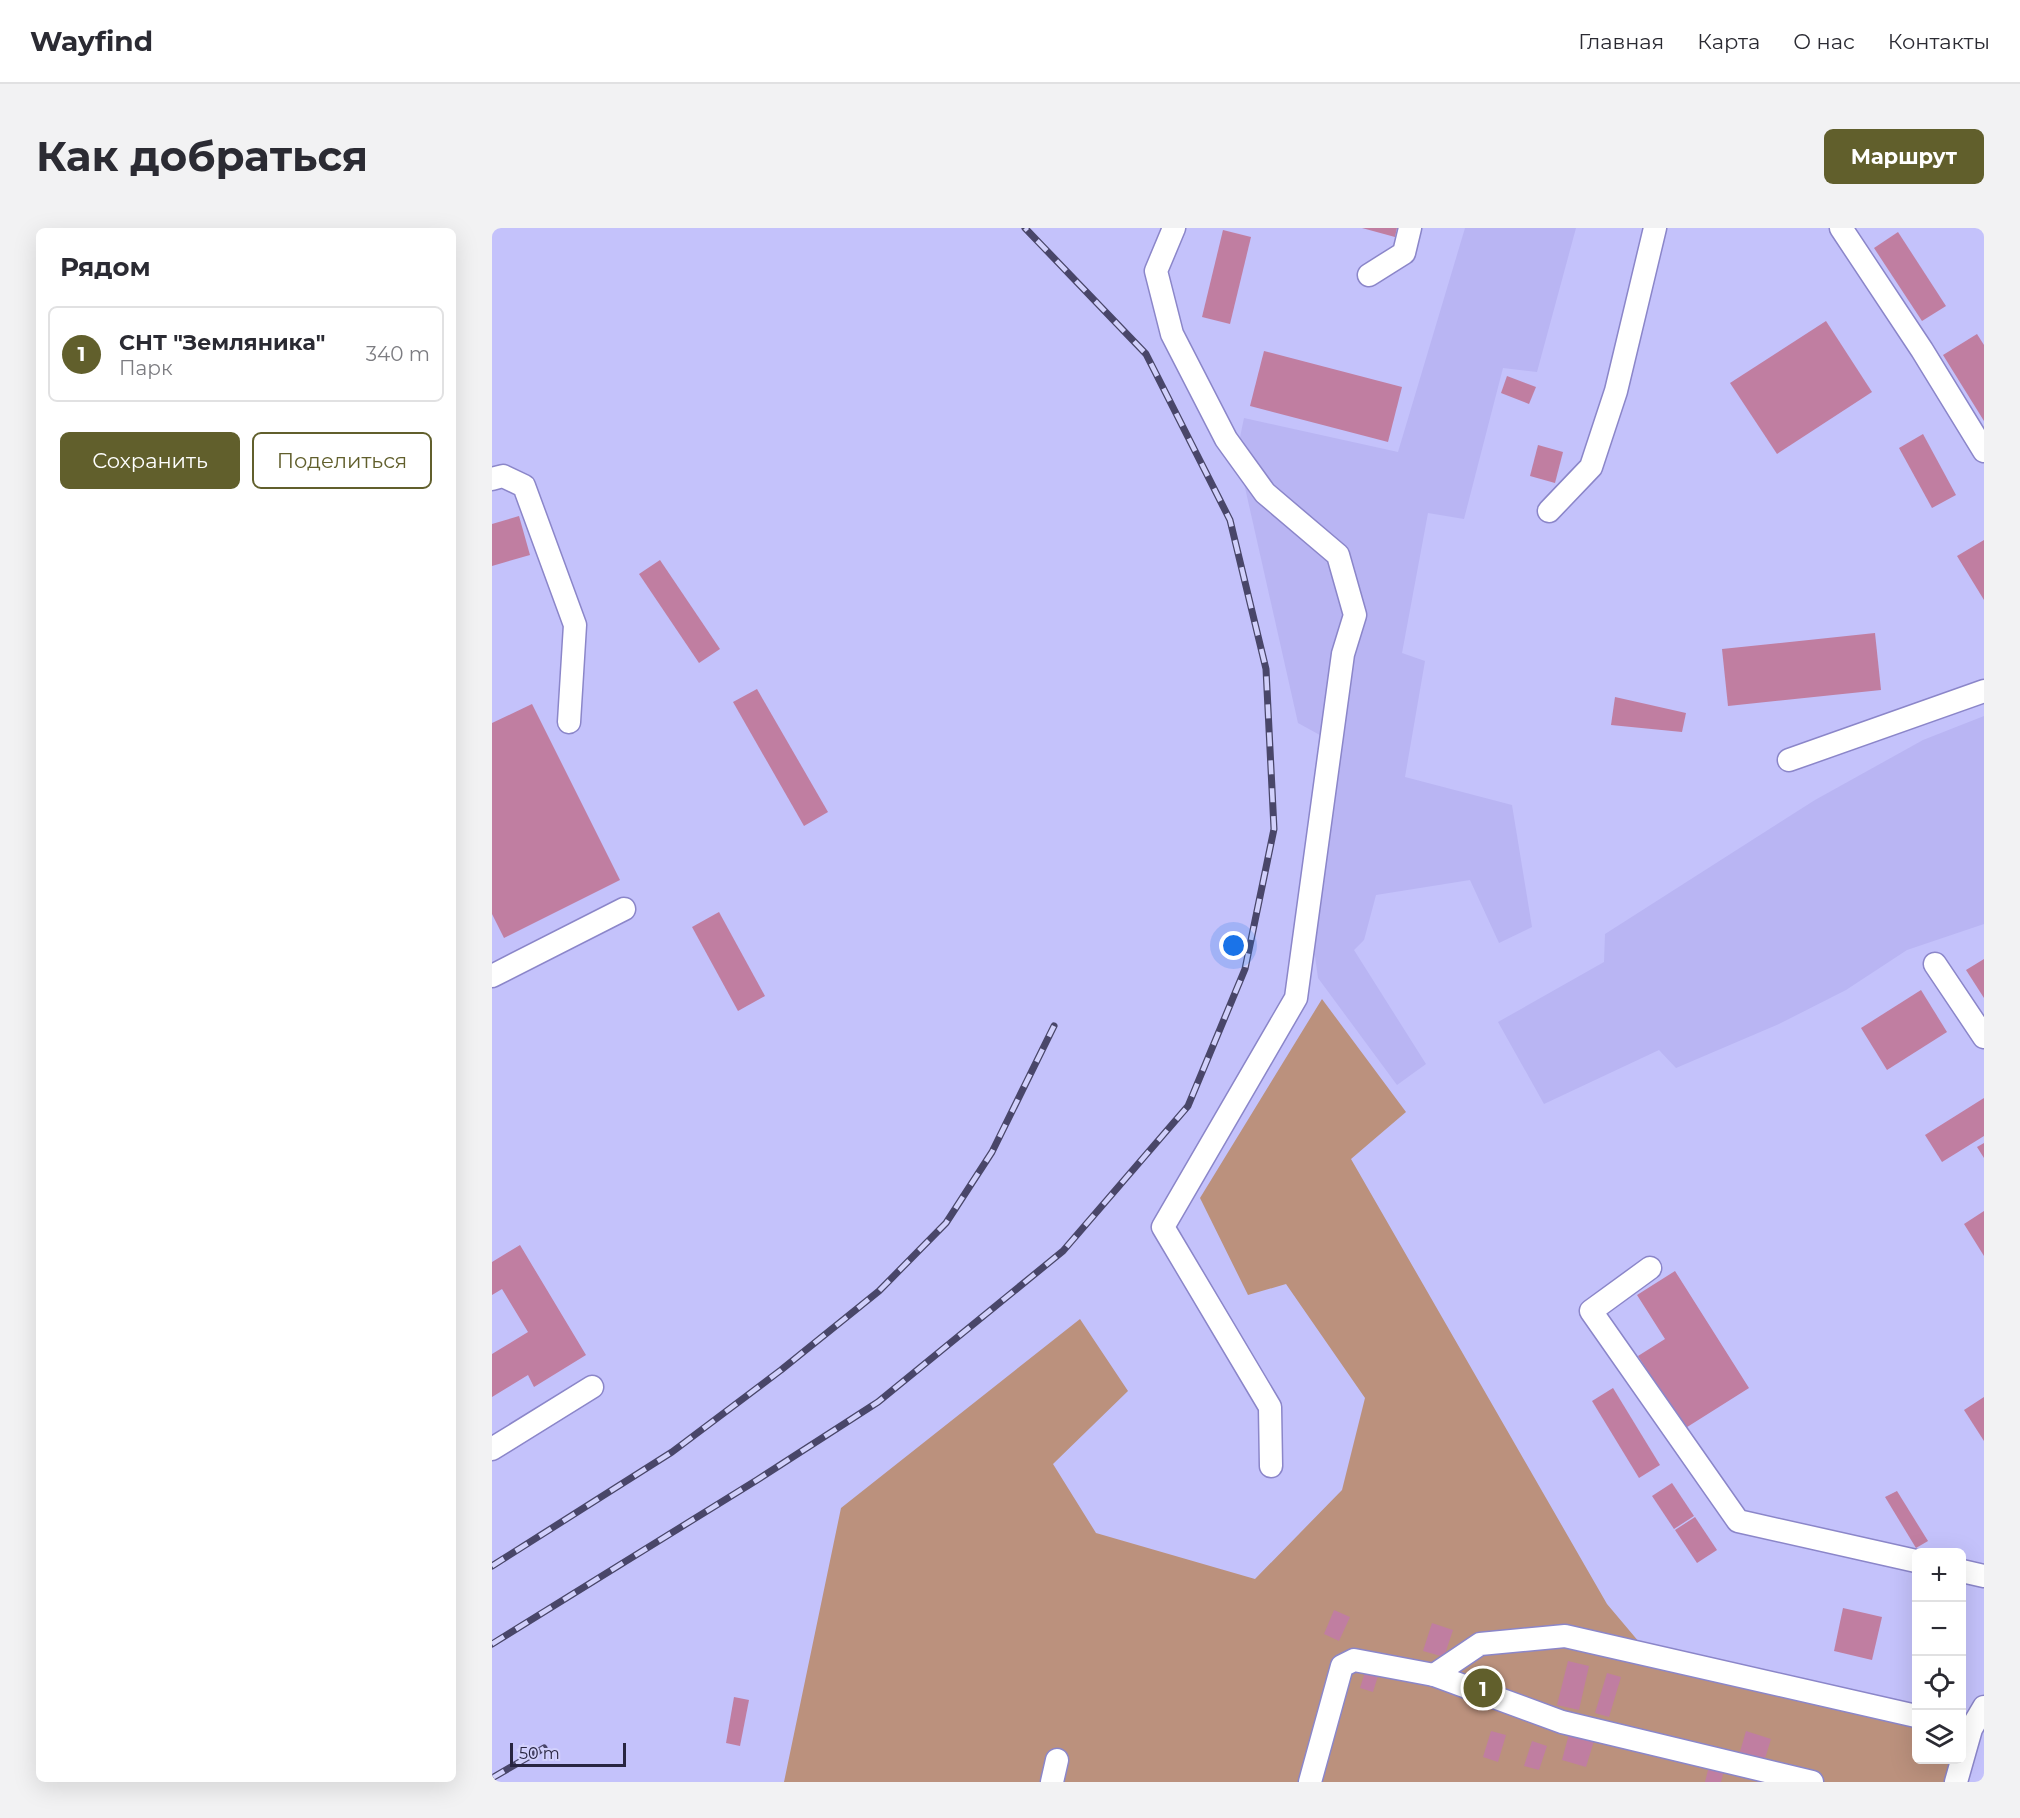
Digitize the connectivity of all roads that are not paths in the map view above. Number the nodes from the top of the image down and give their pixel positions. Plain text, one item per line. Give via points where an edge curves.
1 (1174, 228) edge
2 (1410, 228) edge
3 (1655, 228) edge
4 (1840, 228) edge
5 (1369, 275) dead end
6 (1984, 450) edge
7 (492, 479) edge
8 (1549, 511) dead end
9 (1984, 691) edge
10 (569, 722) dead end
11 (1789, 760) dead end
12 (624, 909) dead end
13 (1935, 964) dead end
14 (492, 976) edge
15 (1984, 1037) edge
16 (1650, 1268) dead end
17 (592, 1387) dead end
18 (492, 1449) edge
19 (1271, 1466) dead end
20 (1912, 1560) edge
21 (1966, 1572) edge
22 (1984, 1576) edge
23 (1434, 1675) junction
24 (1984, 1707) edge
25 (1912, 1715) edge
26 (1966, 1728) edge
27 (1959, 1764) edge
28 (1310, 1782) edge
29 (1812, 1782) edge
30 (1956, 1782) edge

1 - 19 street via 1156,272 1172,334 1226,439 1265,493 1338,555 1355,615 1343,654 1296,998 1163,1227 1270,1407
2 - 5 street via 1404,253
3 - 8 street via 1616,391 1591,467
4 - 6 street
7 - 10 street via 503,476 524,486 575,625
9 - 11 street
12 - 14 street
13 - 15 street
16 - 20 street via 1591,1311 1738,1521
17 - 18 street
21 - 22 street
23 - 25 street via 1480,1644 1565,1636
23 - 28 street via 1354,1660 1341,1666
23 - 29 street via 1562,1722
24 - 26 street
27 - 30 street

